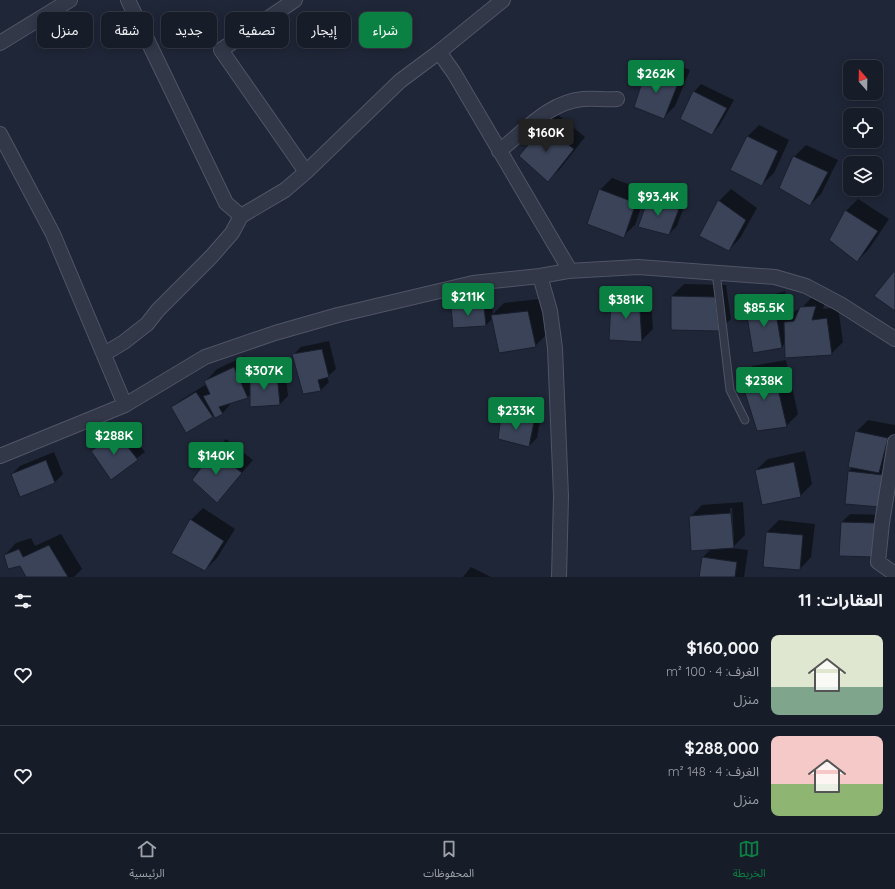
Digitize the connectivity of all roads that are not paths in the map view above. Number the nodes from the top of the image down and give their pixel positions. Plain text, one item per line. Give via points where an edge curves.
1 (70, 0) edge
2 (128, 0) edge
3 (295, 0) edge
4 (503, 0) edge
5 (0, 44) edge
6 (439, 52) junction
7 (617, 100) dead end
8 (0, 134) edge
9 (499, 151) junction
10 (306, 172) junction
11 (242, 216) junction
12 (568, 271) junction
13 (716, 272) junction
14 (540, 276) junction
15 (895, 339) edge
16 (104, 354) junction
17 (125, 405) junction
18 (745, 420) dead end
19 (895, 442) edge
20 (0, 456) edge
21 (895, 574) edge
22 (559, 577) edge

1 - 5 street
2 - 11 street via 226,204
3 - 10 street via 221,50
4 - 6 street
6 - 9 street
6 - 10 street via 400,81
7 - 9 street via 583,98 561,104 545,113
8 - 16 street via 53,234
9 - 12 street
10 - 11 street via 285,190
11 - 16 street via 232,233 211,257 163,304 147,324
12 - 13 street via 638,267
12 - 14 street
13 - 15 street via 775,277 806,286
13 - 18 lane via 730,390
14 - 17 street via 473,283 275,332 206,357
14 - 22 street via 550,311 555,348 561,496
16 - 17 street
17 - 20 street
19 - 21 street via 878,562

